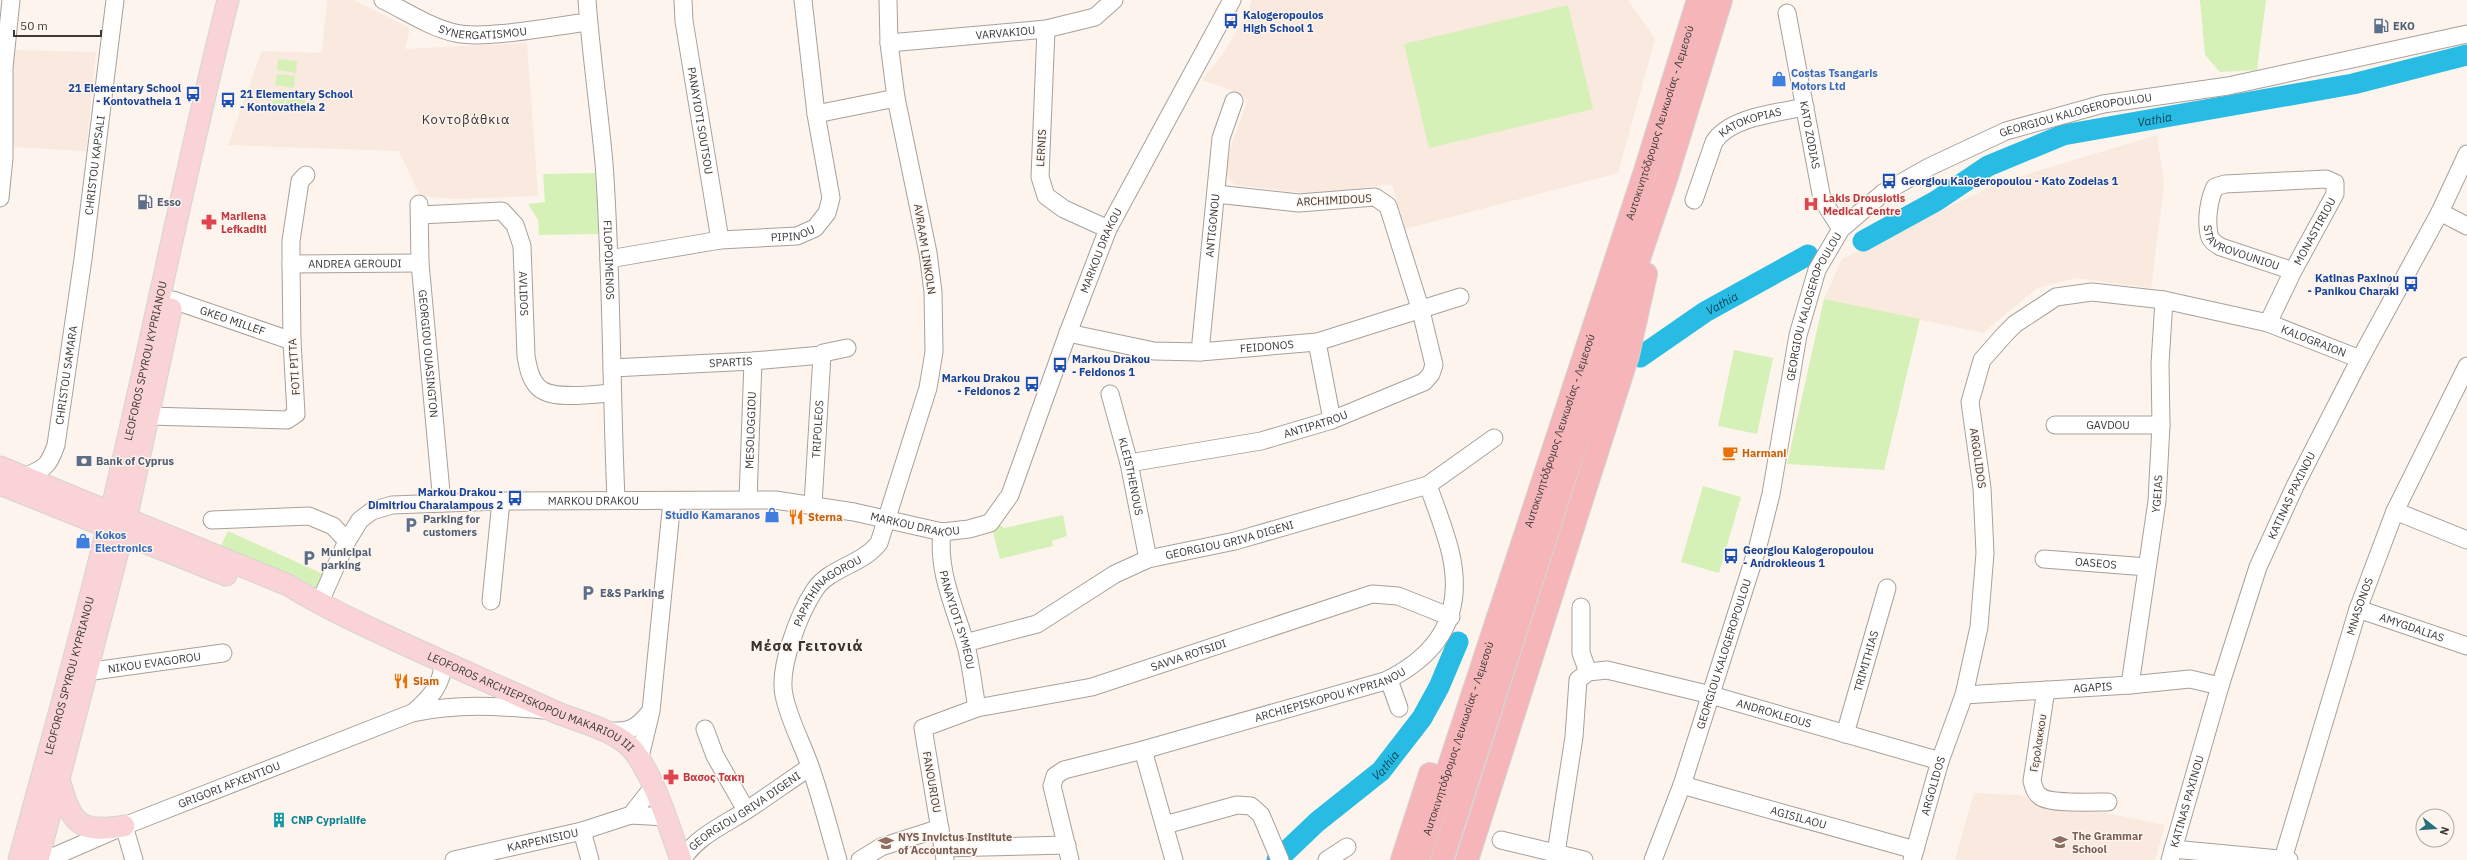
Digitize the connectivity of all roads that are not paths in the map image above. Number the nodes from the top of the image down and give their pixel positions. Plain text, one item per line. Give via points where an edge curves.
1 (11, 0) edge
2 (115, 0) edge
3 (228, 0) edge
4 (238, 0) edge
5 (383, 0) edge
6 (587, 0) edge
7 (683, 0) edge
8 (803, 0) edge
9 (888, 0) edge
10 (1114, 0) edge
11 (1232, 0) edge
12 (1698, 0) edge
13 (1721, 0) edge
14 (1787, 13) dead end
15 (588, 22) junction
16 (1046, 28) junction
17 (2467, 34) edge
18 (889, 43) junction
19 (896, 98) junction
20 (1234, 101) dead end
21 (1805, 107) junction
22 (816, 114) junction
23 (2467, 154) edge
24 (2, 158) edge
25 (1645, 171) junction
26 (306, 175) dead end
27 (1666, 179) junction
28 (2216, 187) joint
29 (1216, 194) junction
30 (0, 198) edge
31 (1694, 200) dead end
32 (420, 210) joint
33 (2440, 212) junction
34 (2467, 226) edge
35 (1108, 229) junction
36 (1841, 229) junction
37 (720, 240) junction
38 (82, 259) joint
39 (609, 259) junction
40 (420, 263) junction
41 (291, 264) junction
42 (2293, 271) junction
43 (1460, 297) dead end
44 (173, 300) junction
45 (2164, 300) junction
46 (1421, 311) junction
47 (2268, 323) junction
48 (1068, 333) junction
49 (292, 341) junction
50 (1317, 342) junction
51 (847, 348) dead end
52 (1200, 352) junction
53 (822, 355) junction
54 (2360, 359) junction
55 (753, 361) junction
56 (2467, 366) edge
57 (612, 368) junction
58 (611, 393) junction
59 (1110, 394) dead end
60 (149, 416) junction
61 (1332, 420) junction
62 (2055, 425) dead end
63 (2161, 425) junction
64 (1494, 438) dead end
65 (1129, 463) junction
66 (0, 467) edge
67 (26, 476) junction
68 (0, 484) edge
69 (1428, 485) junction
70 (616, 499) junction
71 (748, 499) junction
72 (501, 501) junction
73 (672, 501) junction
74 (442, 503) junction
75 (812, 504) junction
76 (2395, 511) junction
77 (887, 519) junction
78 (212, 520) dead end
79 (116, 524) junction
80 (942, 532) junction
81 (2467, 540) edge
82 (347, 541) junction
83 (1148, 559) junction
84 (2044, 559) dead end
85 (2147, 567) junction
86 (1887, 588) dead end
87 (491, 601) dead end
88 (319, 604) junction
89 (1582, 607) dead end
90 (2358, 609) junction
91 (1451, 616) junction
92 (965, 643) junction
93 (2467, 646) edge
94 (223, 652) dead end
95 (443, 662) junction
96 (86, 672) junction
97 (1588, 672) junction
98 (1389, 680) junction
99 (2130, 685) junction
100 (2220, 686) junction
101 (2046, 690) junction
102 (1964, 695) junction
103 (1711, 696) junction
104 (977, 708) junction
105 (1399, 708) dead end
106 (552, 711) junction
107 (651, 711) junction
108 (412, 713) junction
109 (922, 728) joint
110 (705, 729) dead end
111 (604, 731) junction
112 (1845, 734) junction
113 (1142, 750) junction
114 (639, 760) junction
115 (1940, 761) junction
116 (810, 766) junction
117 (59, 778) junction
118 (1682, 785) junction
119 (653, 787) junction
120 (2108, 802) dead end
121 (746, 810) junction
122 (631, 815) junction
123 (666, 817) junction
124 (1671, 817) junction
125 (1165, 825) junction
126 (124, 826) junction
127 (940, 828) junction
128 (582, 831) junction
129 (1501, 840) dead end
130 (1347, 847) dead end
131 (1068, 852) edge
132 (1556, 853) junction
133 (943, 854) edge
134 (1277, 854) edge
135 (1913, 855) edge
136 (2172, 855) edge
137 (19, 860) edge
138 (38, 860) edge
139 (46, 860) edge
140 (134, 860) edge
141 (454, 860) edge
142 (590, 860) edge
143 (682, 860) edge
144 (838, 860) edge
145 (860, 860) edge
146 (1174, 860) edge
147 (1327, 860) edge
148 (1402, 860) edge
149 (1418, 860) edge
150 (1442, 860) edge
151 (1467, 860) edge
152 (1584, 860) edge
153 (1653, 860) edge
154 (1662, 860) edge
155 (2286, 860) edge

1 - 24 street via 4,68
2 - 38 street, CHRISTOU KAPSALI
3 - 79 main road, LEOFOROS SPYROU KYPRIANOU via 202,103
4 - 44 main road, LEOFOROS SPYROU KYPRIANOU
5 - 15 street, SYNERGATISMOU via 439,28 456,33 478,34
6 - 15 street, FILOPOIMENOS
7 - 37 street, PANAYIOTI SOUTSOU via 684,21
8 - 22 street, PIPINOU
9 - 18 street, AVRAAM LINKOLN
10 - 16 street, VARVAKIOU via 1095,17
11 - 35 street, MARKOU DRAKOU
12 - 25 highway, Αυτοκινητόδρομος Λευκωσίας - Λεμεσού
13 - 27 highway, Αυτοκινητόδρομος Λευκωσίας - Λεμεσού
14 - 21 street, KATO ZODIAS
15 - 39 street, FILOPOIMENOS via 604,162
16 - 18 street, VARVAKIOU
16 - 35 street, LERNIS via 1040,177 1046,196 1064,209
17 - 36 street, GEORGIOU KALOGEROPOULOU via 2228,86 2103,104 2006,131 1929,167 1883,193
18 - 19 street, AVRAAM LINKOLN
19 - 22 street
19 - 77 street, AVRAAM LINKOLN via 928,253 933,292 934,352 928,388
20 - 29 street, ANTIGONOU via 1221,138
21 - 31 street, KATOKOPIAS via 1737,123 1719,134
21 - 36 street, KATO ZODIAS via 1822,199
22 - 37 street, PIPINOU via 831,198 827,213 815,228 797,236
23 - 33 street, KATINAS PAXINOU
24 - 30 street
25 - 148 highway via 1533,462
25 - 149 highway, Αυτοκινητόδρομος Λευκωσίας - Λεμεσού
26 - 41 street, FOTI PITTA via 300,181 291,241
27 - 150 highway, Αυτοκινητόδρομος Λευκωσίας - Λεμεσού via 1565,476
27 - 151 highway via 1628,355
28 - 42 street, STAVROVOUNIOU via 2210,198 2209,234 2212,241 2221,248
28 - 42 street, MONASTIRIOU via 2225,184 2326,180 2335,183 2335,194
29 - 46 street, ARCHIMIDOUS via 1299,203 1375,197 1388,206
29 - 52 street, ANTIGONOU
32 - 40 street, GEORGIOU OUASINGTON
32 - 58 street, AVLIDOS via 502,211 515,224 522,246 526,356 529,372 539,388 557,395
33 - 34 street
33 - 54 street, KATINAS PAXINOU
35 - 48 street, MARKOU DRAKOU
36 - 103 street, GEORGIOU KALOGEROPOULOU via 1817,270 1798,335 1768,505 1758,546
37 - 39 street, PIPINOU
38 - 67 street, CHRISTOU SAMARA via 56,445 50,462 41,470
39 - 57 street, FILOPOIMENOS
40 - 41 street, ANDREA GEROUDI
40 - 74 street, GEORGIOU OUASINGTON
41 - 49 street, FOTI PITTA
42 - 47 street, MONASTIRIOU
43 - 46 street, FEIDONOS
44 - 49 street, GKEO MILLEF
44 - 60 main road, LEOFOROS SPYROU KYPRIANOU
45 - 47 street, ARGOLIDOS
45 - 63 street, YGEIAS via 2160,364
45 - 102 street, ARGOLIDOS via 2092,292 2056,297 2015,324 1982,360 1970,402 1982,488 1986,557 1979,627
46 - 50 street, FEIDONOS
46 - 61 street, ANTIPATROU via 1434,365 1431,374 1424,382
47 - 54 street, KALOGRAION
48 - 52 street, FEIDONOS via 1154,351
48 - 80 street, MARKOU DRAKOU via 1010,496 990,522 969,529
49 - 60 street, FOTI PITTA via 296,414 287,420
50 - 52 street, FEIDONOS
50 - 61 street
51 - 53 street, SPARTIS
53 - 55 street, SPARTIS
53 - 75 street, TRIPOLEOS
54 - 100 street, KATINAS PAXINOU via 2296,484 2258,567
55 - 57 street, SPARTIS
55 - 71 street, MESOLOGGIOU
56 - 76 street, MNASONOS
57 - 58 street, FILOPOIMENOS
58 - 70 street, FILOPOIMENOS
59 - 65 street, KLEISTHENOUS
60 - 79 main road, LEOFOROS SPYROU KYPRIANOU
61 - 65 street, ANTIPATROU via 1261,441
62 - 63 street, GAVDOU
63 - 85 street, YGEIAS via 2157,501
64 - 69 street, GEORGIOU GRIVA DIGENI
65 - 83 street, KLEISTHENOUS
66 - 67 main road, LEOFOROS ARCHIEPISKOPOU MAKARIOU III
67 - 79 main road, LEOFOROS ARCHIEPISKOPOU MAKARIOU III
68 - 79 main road, LEOFOROS ARCHIEPISKOPOU MAKARIOU III
69 - 83 street, GEORGIOU GRIVA DIGENI via 1235,541
69 - 91 street, ARCHIEPISKOPOU KYPRIANOU via 1451,555 1455,595
70 - 72 street, MARKOU DRAKOU
70 - 73 street, MARKOU DRAKOU
71 - 73 street, MARKOU DRAKOU
71 - 75 street, MARKOU DRAKOU
72 - 74 street, MARKOU DRAKOU
72 - 87 street
73 - 107 street
74 - 82 street, MARKOU DRAKOU via 392,505 372,511 360,520
75 - 77 street, MARKOU DRAKOU
76 - 81 street
76 - 90 street, MNASONOS
77 - 80 street, MARKOU DRAKOU
77 - 116 street, PAPATHINAGOROU via 879,544 871,553 832,573 814,590 791,644 783,674 783,694
78 - 82 street via 309,516 333,526
79 - 88 main road, LEOFOROS ARCHIEPISKOPOU MAKARIOU III via 288,585
79 - 96 main road, LEOFOROS SPYROU KYPRIANOU
79 - 137 main road, LEOFOROS SPYROU KYPRIANOU
80 - 92 street, PANAYIOTI SYMEOU via 940,546 950,600
82 - 88 street, MARKOU DRAKOU
83 - 92 street, GEORGIOU GRIVA DIGENI via 1116,574 1037,624
84 - 85 street, OASEOS
85 - 99 street, YGEIAS
86 - 112 street, TRIMITHIAS
88 - 95 main road, LEOFOROS ARCHIEPISKOPOU MAKARIOU III
89 - 97 street via 1581,653
90 - 93 street, AMYGDALIAS
90 - 155 street, MNASONOS
91 - 98 street, ARCHIEPISKOPOU KYPRIANOU via 1434,644 1410,669
91 - 104 street, SAVVA ROTSIDI via 1398,596 1372,594 1092,687
92 - 104 street, PANAYIOTI SYMEOU
94 - 96 street, NIKOU EVAGOROU
95 - 106 main road, LEOFOROS ARCHIEPISKOPOU MAKARIOU III
95 - 108 street, GRIGORI AFXENTIOU via 443,675 437,686 429,699
96 - 117 main road, LEOFOROS SPYROU KYPRIANOU
97 - 103 street, ANDROKLEOUS via 1607,670
97 - 132 street via 1578,680 1574,737
98 - 105 street
98 - 113 street, ARCHIEPISKOPOU KYPRIANOU
99 - 100 street, AGAPIS via 2190,679
99 - 101 street, AGAPIS
100 - 136 street, KATINAS PAXINOU
101 - 102 street, AGAPIS
101 - 120 street, Γερολακκου via 2032,781 2035,791 2042,798 2052,800
102 - 115 street, ARGOLIDOS
103 - 112 street, ANDROKLEOUS
103 - 118 street, GEORGIOU KALOGEROPOULOU
104 - 109 street, SAVVA ROTSIDI
106 - 108 street, GRIGORI AFXENTIOU via 470,705
106 - 111 main road, LEOFOROS ARCHIEPISKOPOU MAKARIOU III
107 - 111 street via 638,727 623,732
107 - 114 street
108 - 126 street, GRIGORI AFXENTIOU
109 - 127 street, FANOURIOU
110 - 121 street via 715,756
111 - 114 main road, LEOFOROS ARCHIEPISKOPOU MAKARIOU III via 632,749
112 - 115 street, ANDROKLEOUS
113 - 125 street
113 - 131 street, ARCHIEPISKOPOU KYPRIANOU via 1064,770 1056,776 1052,786
114 - 119 main road, LEOFOROS ARCHIEPISKOPOU MAKARIOU III
115 - 135 street, ARGOLIDOS
116 - 121 street, GEORGIOU GRIVA DIGENI
116 - 144 street, PAPATHINAGOROU
117 - 126 main road via 66,804 81,824 93,829
117 - 138 main road, LEOFOROS SPYROU KYPRIANOU
118 - 124 street, GEORGIOU KALOGEROPOULOU
118 - 135 street, AGISILAOU
119 - 122 street
119 - 123 main road, LEOFOROS ARCHIEPISKOPOU MAKARIOU III
121 - 143 street, GEORGIOU GRIVA DIGENI via 708,833 689,849
122 - 123 street, KARPENISIOU
122 - 128 street, KARPENISIOU
123 - 143 main road, LEOFOROS ARCHIEPISKOPOU MAKARIOU III
124 - 153 street
124 - 154 street
125 - 134 street via 1237,805 1251,806 1261,815
125 - 146 street
126 - 139 street, GRIGORI AFXENTIOU
126 - 140 street
127 - 133 street, FANOURIOU
127 - 145 street via 881,846
128 - 141 street, KARPENISIOU
128 - 142 street
129 - 132 street
130 - 147 street
131 - 133 street
132 - 152 street
136 - 155 street

